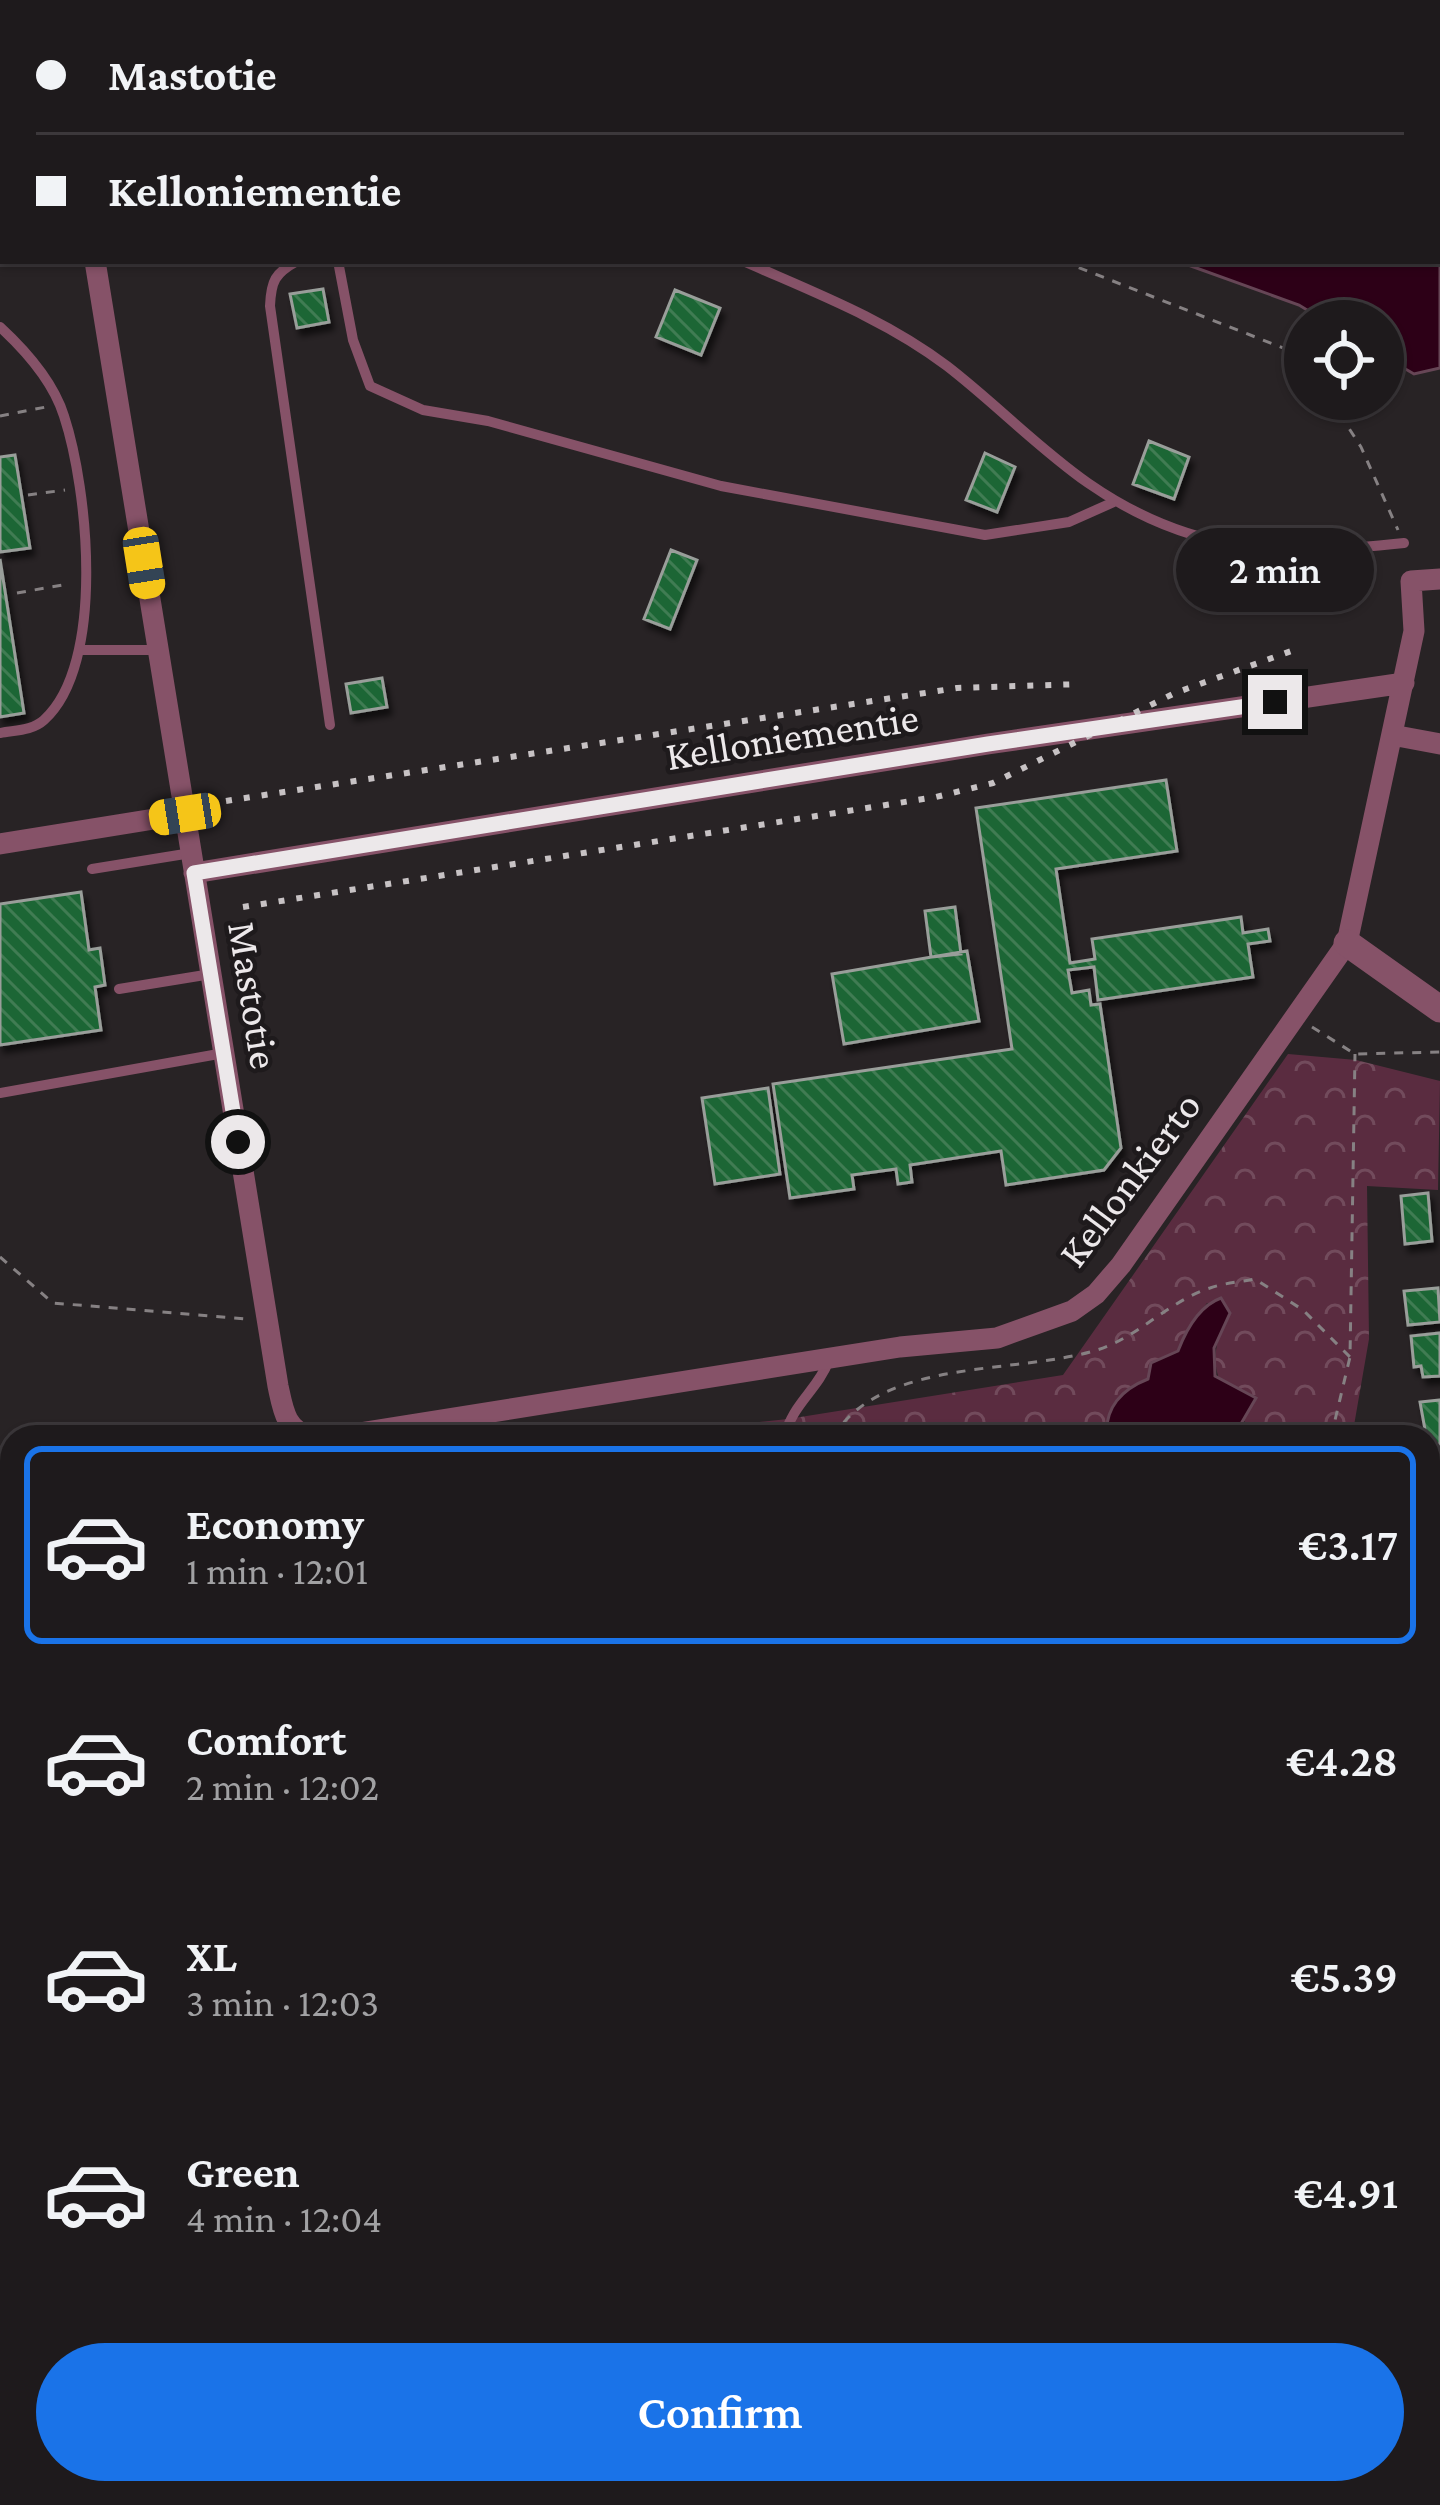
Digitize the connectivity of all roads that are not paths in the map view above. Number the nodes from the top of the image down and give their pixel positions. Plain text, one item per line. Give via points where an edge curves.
1 (95, 264) edge
2 (292, 264) edge
3 (339, 264) edge
4 (750, 264) edge
5 (0, 327) edge
6 (1116, 501) junction
7 (1404, 544) road end
8 (1440, 579) edge
9 (79, 650) junction
10 (158, 650) junction
11 (1404, 683) junction
12 (330, 725) dead end
13 (0, 733) edge
14 (1392, 735) junction
15 (1440, 744) edge
16 (185, 814) junction
17 (0, 844) edge
18 (193, 863) junction
19 (92, 869) dead end
20 (1347, 944) junction
21 (211, 974) junction
22 (119, 989) dead end
23 (1440, 1009) edge
24 (224, 1053) junction
25 (0, 1094) edge
26 (830, 1360) junction
27 (290, 1425) edge
28 (411, 1425) edge
29 (789, 1425) edge

1 - 10 street, Mastotie
2 - 12 lane via 273,279 270,306
3 - 6 lane via 370,386 423,410 721,486 986,535 1069,522
4 - 6 lane via 871,317 944,364
5 - 9 lane via 59,404 79,488 88,585
6 - 7 lane via 1176,532 1242,548
8 - 11 street, Kellonkierto via 1411,581 1414,632
9 - 10 lane
9 - 13 lane via 45,719
10 - 16 street, Mastotie
11 - 14 street, Kellonkierto
11 - 18 street, Kelloniementie
14 - 15 street
14 - 20 street, Kellonkierto
16 - 17 street
16 - 18 street, Mastotie
18 - 19 lane
18 - 21 street, Mastotie
20 - 23 street
20 - 26 street, Kellonkierto via 1096,1294 997,1338
21 - 22 lane
21 - 24 street, Mastotie
24 - 25 lane
24 - 27 street, Mastotie
26 - 28 street, Kellonkierto
26 - 29 lane

